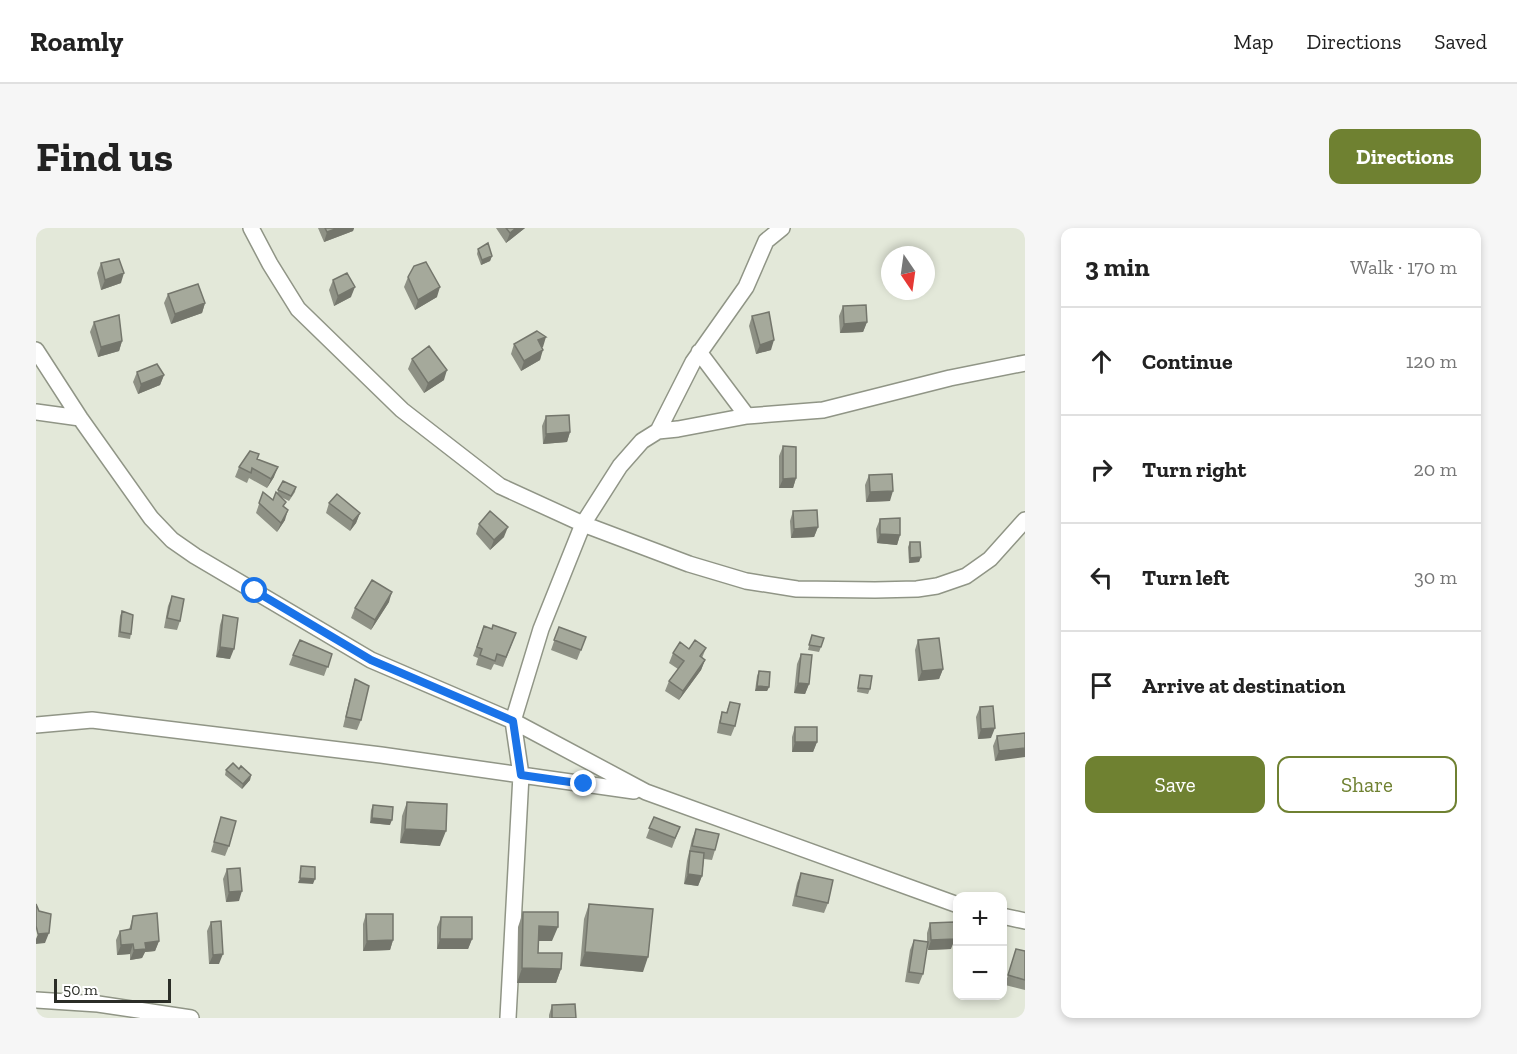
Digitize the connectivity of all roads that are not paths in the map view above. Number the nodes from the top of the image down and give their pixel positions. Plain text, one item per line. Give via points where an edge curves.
1 (252, 228) edge
2 (782, 228) edge
3 (36, 350) edge
4 (699, 352) junction
5 (1025, 363) edge
6 (36, 412) edge
7 (747, 416) junction
8 (80, 418) junction
9 (658, 431) junction
10 (1025, 520) edge
11 (583, 524) junction
12 (513, 721) junction
13 (36, 724) edge
14 (521, 775) junction
15 (646, 792) junction
16 (953, 903) edge
17 (1007, 917) edge
18 (1025, 921) edge
19 (36, 1000) edge
20 (191, 1018) edge
21 (508, 1018) edge

1 - 11 street via 298,309 402,410 500,486
2 - 4 street via 766,241 746,287
3 - 8 street
4 - 7 street
4 - 9 street
5 - 7 street via 823,410
6 - 8 street
7 - 9 street
8 - 12 street via 151,518 172,540 371,660
9 - 11 street via 642,441 621,466
10 - 11 street via 990,559 966,576 937,586 875,590 797,589 746,581
11 - 12 street via 541,630
12 - 14 street
12 - 15 street
13 - 14 street via 92,720
14 - 15 street
14 - 21 street
15 - 16 street
17 - 18 street
19 - 20 street via 98,1004

